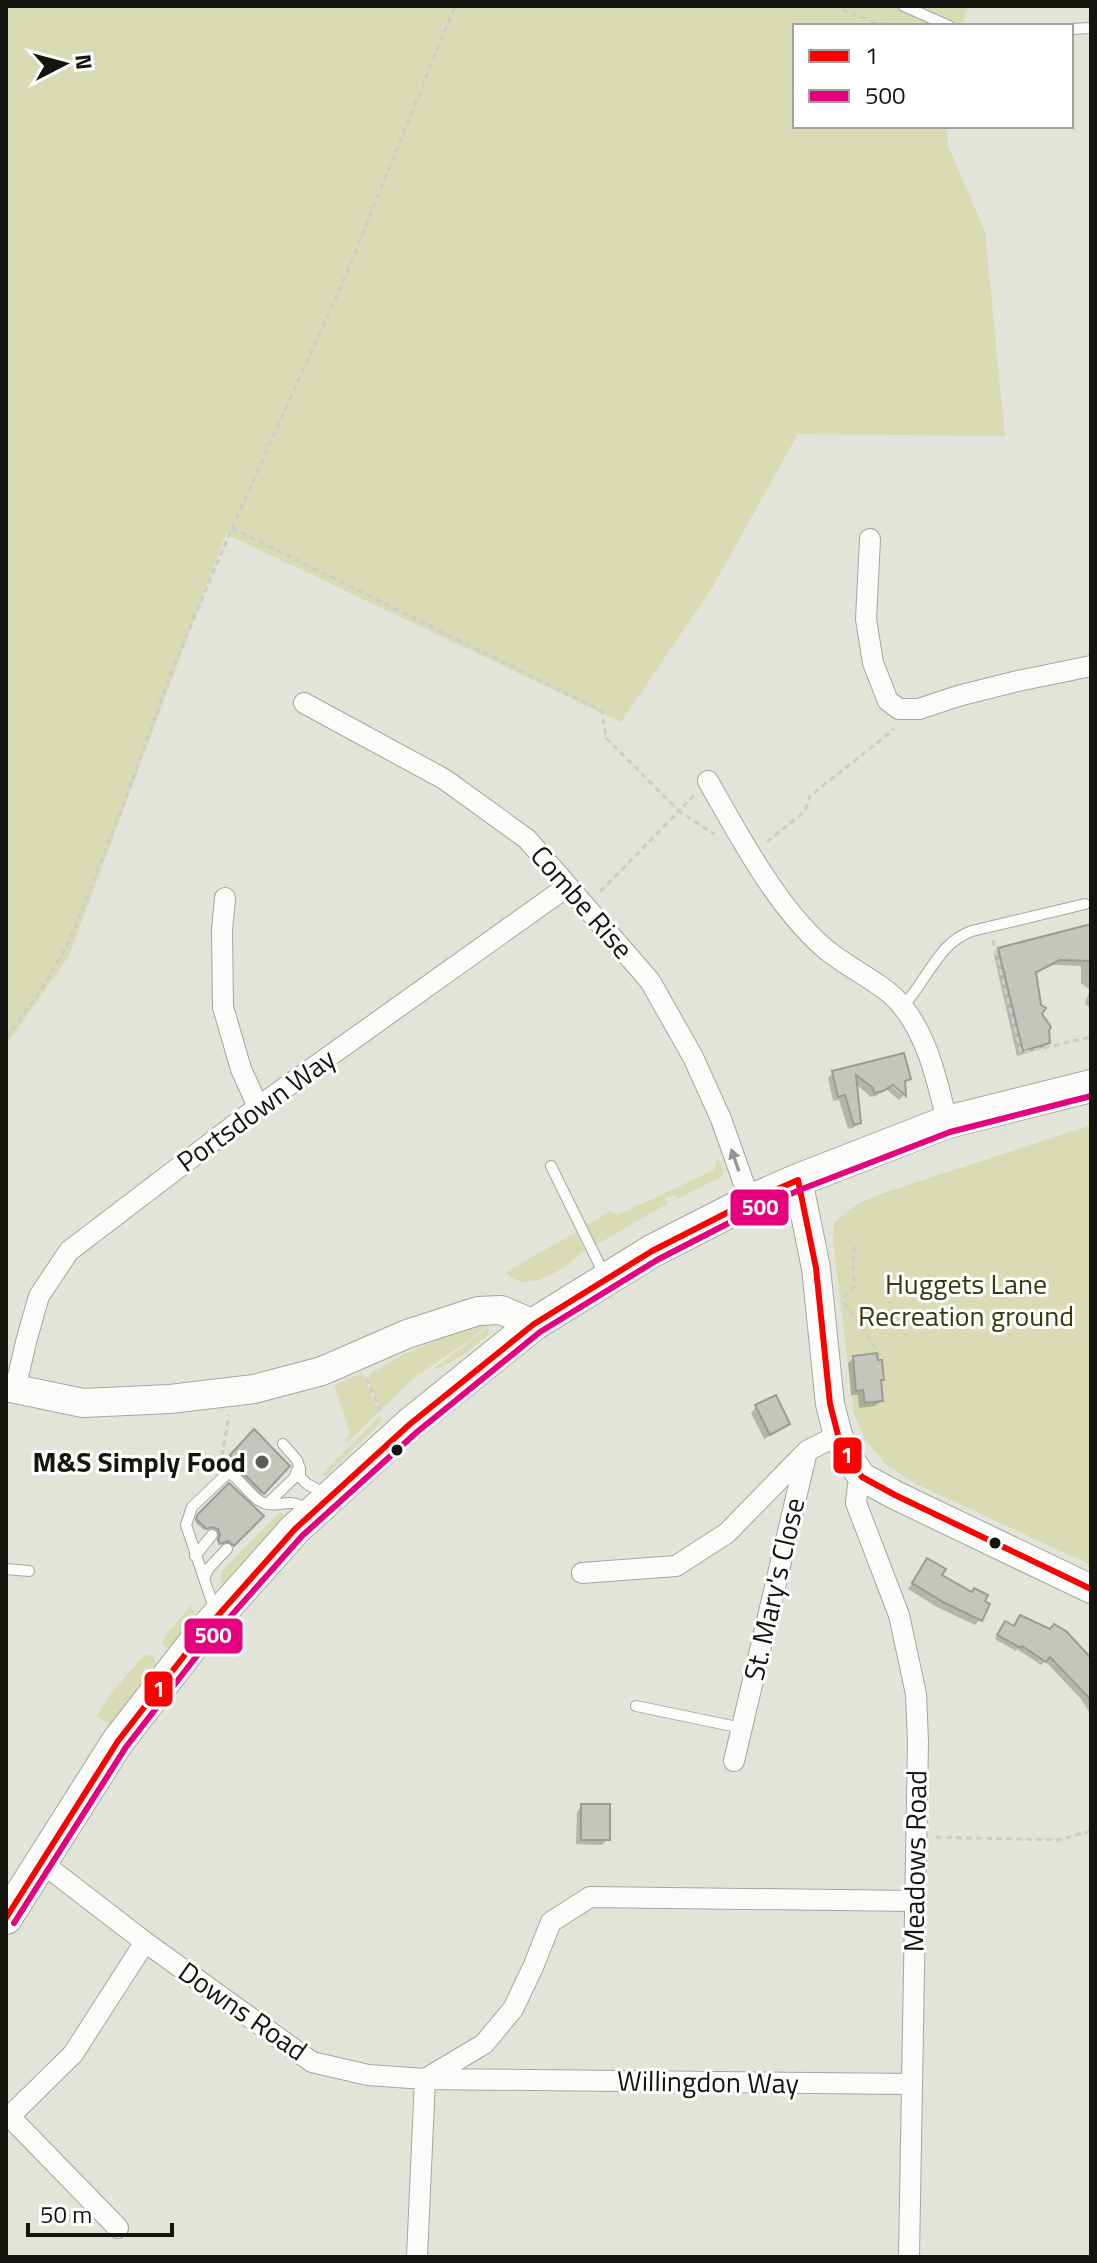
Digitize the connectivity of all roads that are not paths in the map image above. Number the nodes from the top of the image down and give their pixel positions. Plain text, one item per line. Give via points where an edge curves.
1 (904, 6) edge
2 (944, 24) edge
3 (870, 539) dead end
4 (1091, 666) edge
5 (304, 703) dead end
6 (708, 781) dead end
7 (568, 886) junction
8 (225, 898) dead end
9 (1085, 904) dead end
10 (902, 1007) junction
11 (1091, 1086) edge
12 (258, 1107) junction
13 (947, 1122) junction
14 (551, 1166) dead end
15 (798, 1180) junction
16 (750, 1201) junction
17 (606, 1278) junction
18 (534, 1324) junction
19 (11, 1388) edge
20 (838, 1435) junction
21 (283, 1444) dead end
22 (807, 1451) junction
23 (299, 1466) junction
24 (862, 1477) junction
25 (321, 1505) junction
26 (268, 1507) junction
27 (212, 1535) dead end
28 (227, 1549) dead end
29 (195, 1556) junction
30 (6, 1569) edge
31 (29, 1571) dead end
32 (582, 1573) dead end
33 (204, 1578) junction
34 (1091, 1589) edge
35 (217, 1616) junction
36 (636, 1706) dead end
37 (742, 1728) junction
38 (734, 1761) dead end
39 (41, 1862) junction
40 (914, 1901) junction
41 (6, 1918) edge
42 (145, 1942) junction
43 (484, 2044) junction
44 (425, 2079) junction
45 (505, 2080) junction
46 (911, 2084) junction
47 (8, 2119) edge
48 (118, 2228) dead end
49 (417, 2257) edge
50 (909, 2257) edge

1 - 2 lane
3 - 4 street via 866,619 873,663 888,701 899,709 919,709
5 - 7 street, Combe Rise via 444,779 527,839
6 - 10 street via 791,912 822,946
7 - 12 street, Portsdown Way
16 -> 7 street, Combe Rise via 693,1057 650,981
8 - 12 street via 223,1007
9 - 10 lane via 956,938
10 - 13 street via 928,1052
11 - 13 main road
12 - 19 street, Portsdown Way via 69,1251 39,1296
13 - 15 main road
14 - 17 lane
15 - 16 main road
15 - 20 street via 816,1268
16 - 17 main road
17 - 18 main road
18 - 19 street via 501,1310 478,1311 407,1334 322,1371 254,1389 83,1403
18 - 25 main road
20 - 22 street
20 - 24 street
21 - 23 lane
22 - 32 street via 727,1533 676,1566
22 - 37 street, St. Mary's Close
23 - 25 lane via 300,1477
23 - 26 lane
24 - 34 street
24 - 40 street, Meadows Road via 856,1503 899,1615 916,1694
25 - 26 lane
25 - 35 main road
26 - 29 lane via 229,1472 192,1507 186,1525
27 - 29 lane
28 - 33 lane
29 - 33 lane
30 - 31 lane
33 - 35 lane
35 - 39 main road via 118,1741
36 - 37 lane
37 - 38 street, St. Mary's Close
39 - 41 main road
39 - 42 street, Downs Road
40 - 43 street via 590,1897 551,1922 513,2009
40 - 46 street, Meadows Road
42 - 44 street, Downs Road via 312,2062 368,2075
42 - 47 street via 73,2054
43 - 44 street
43 - 45 street
44 - 45 street, Willingdon Way
44 - 49 street
45 - 46 street, Willingdon Way
46 - 50 street, Meadows Road
47 - 48 street

